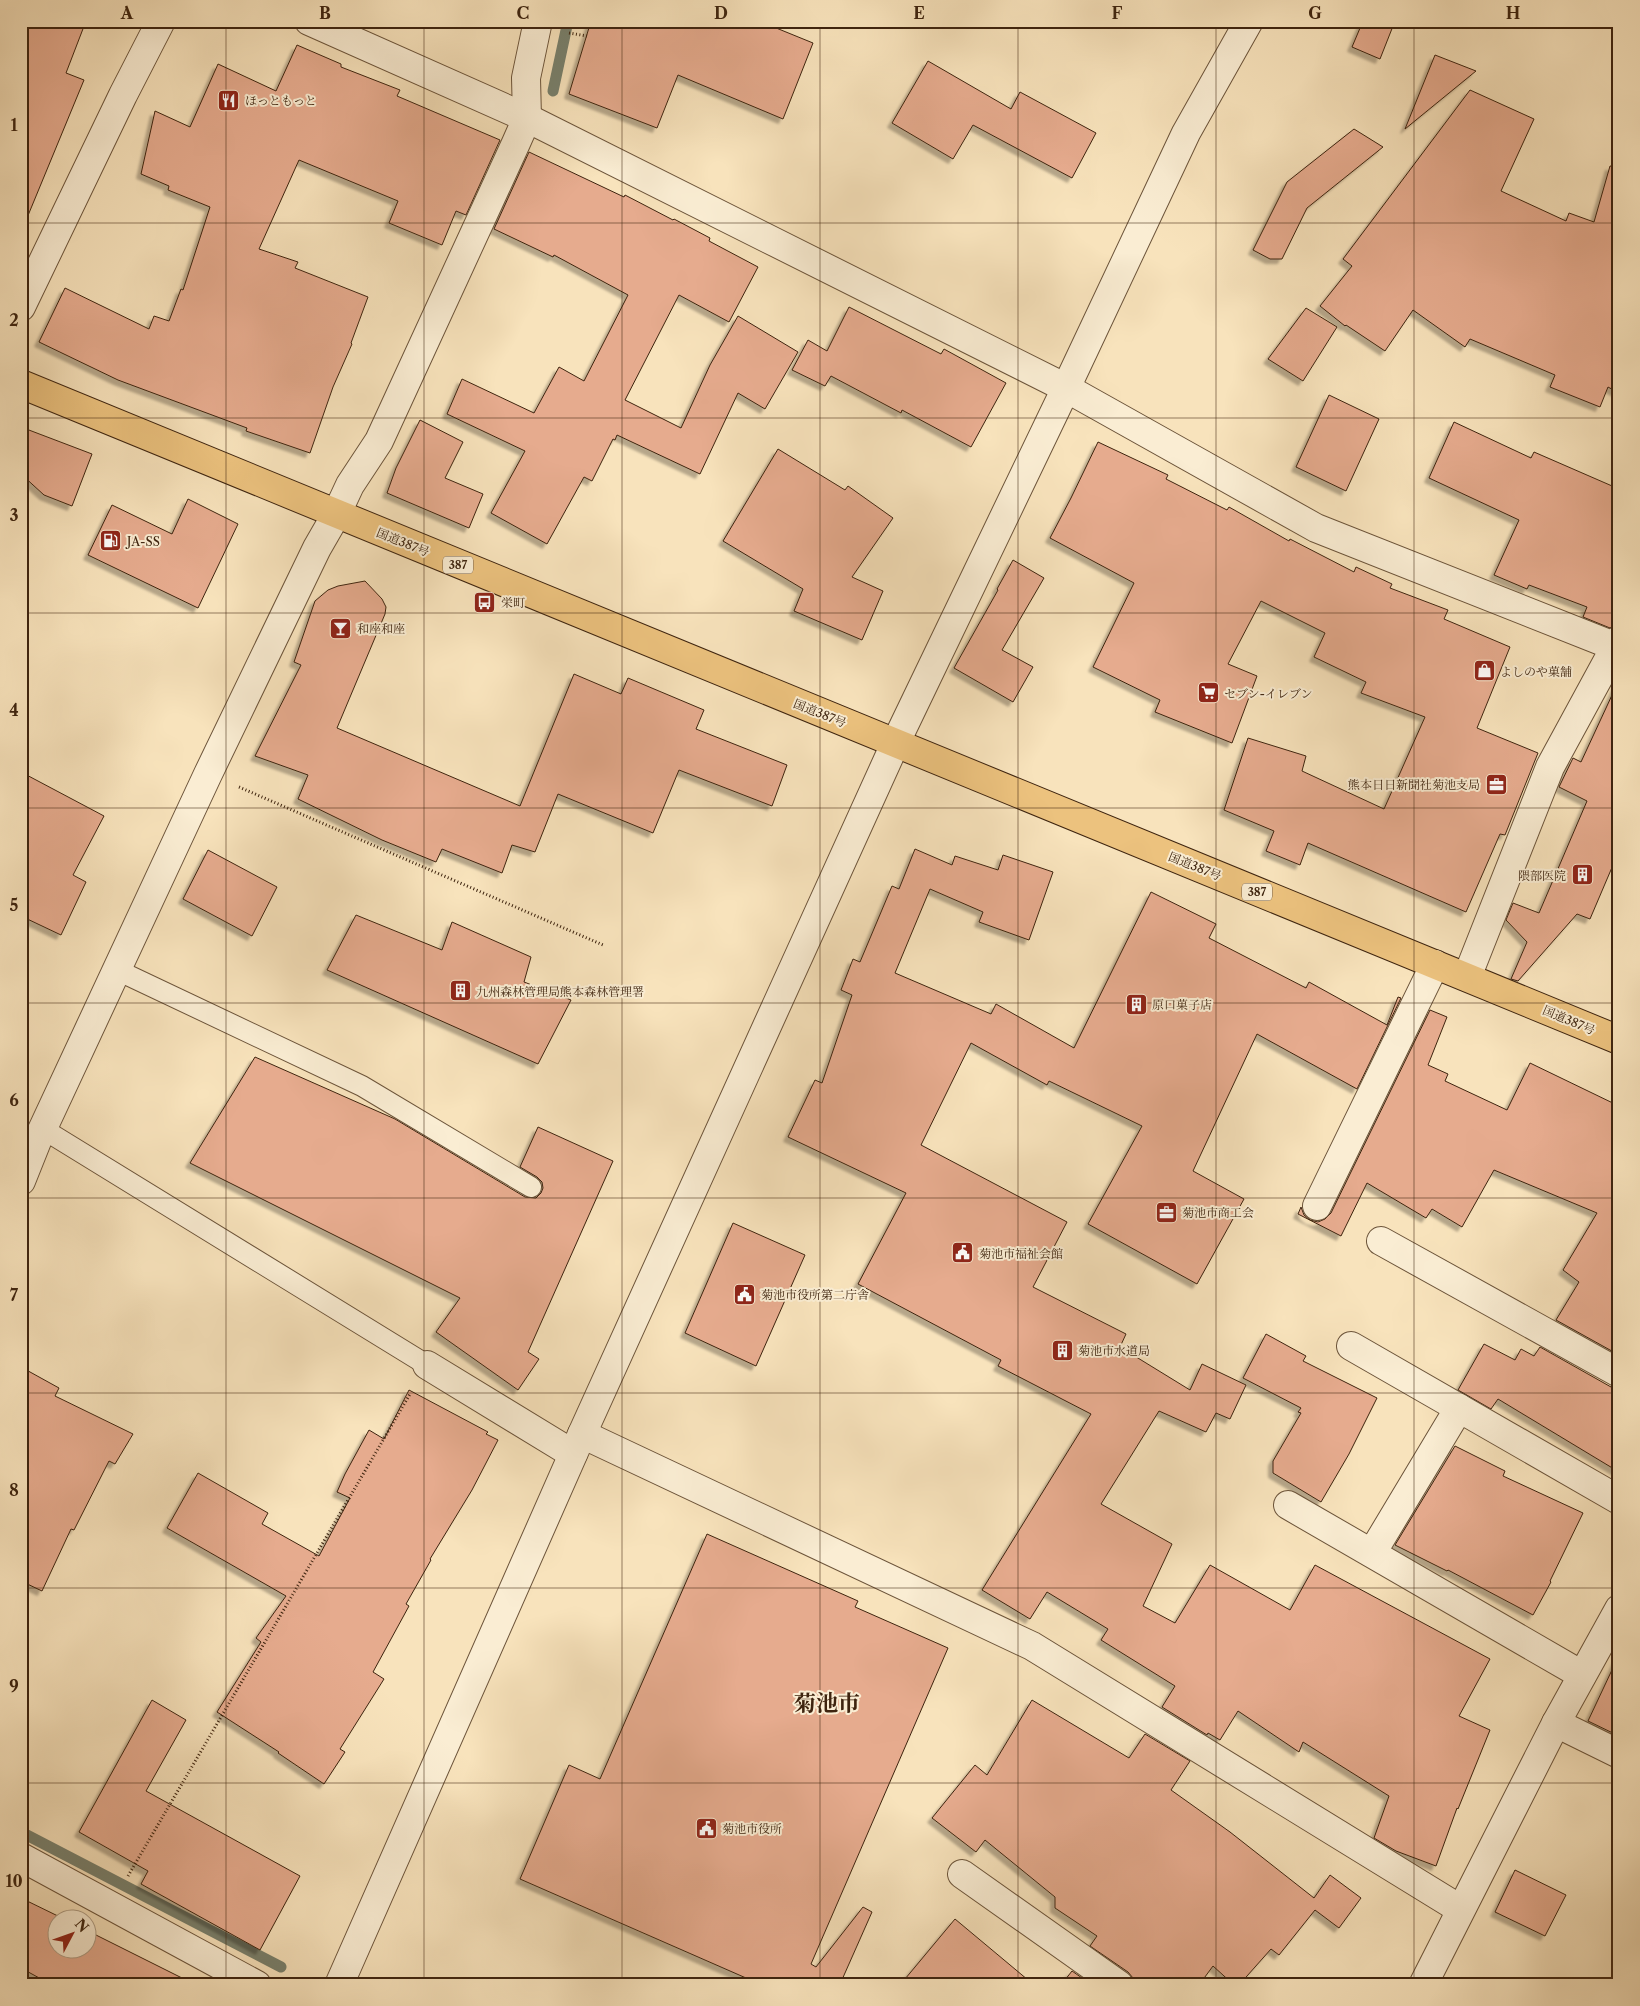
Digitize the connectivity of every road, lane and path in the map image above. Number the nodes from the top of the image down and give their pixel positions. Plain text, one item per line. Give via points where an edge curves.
1 (161, 21) edge
2 (309, 21) edge
3 (538, 21) edge
4 (1249, 21) edge
5 (527, 118) junction
6 (21, 307) edge
7 (21, 384) edge
8 (1066, 388) junction
9 (336, 515) junction
10 (1618, 645) edge
11 (895, 744) junction
12 (208, 774) junction
13 (603, 945) dead end
14 (1435, 964) junction
15 (118, 970) junction
16 (1467, 977) junction
17 (1619, 1040) edge
18 (42, 1129) junction
19 (21, 1181) edge
20 (531, 1187) dead end
21 (1316, 1206) dead end
22 (1381, 1241) dead end
23 (1351, 1346) dead end
24 (426, 1365) junction
25 (1619, 1373) edge
26 (1458, 1408) junction
27 (577, 1444) junction
28 (1619, 1500) edge
29 (1288, 1505) dead end
30 (1372, 1553) junction
31 (1617, 1616) edge
32 (1582, 1675) junction
33 (1556, 1723) junction
34 (1619, 1754) edge
35 (21, 1857) edge
36 (962, 1874) dead end
37 (111, 1906) junction
38 (1460, 1909) junction
39 (257, 1985) edge
40 (339, 1985) edge
41 (1119, 1985) edge
42 (1423, 1985) edge

1 - 6 street
2 - 5 street
3 - 5 street via 526,78
4 - 8 street via 1186,133
5 - 8 street
5 - 9 street via 379,441 350,485
7 - 9 highway, 国道387号 / 387
8 - 10 street via 1316,528
8 - 11 street
9 - 11 highway, 国道387号 / 387
9 - 12 street
10 - 16 street via 1550,767
11 - 14 highway, 国道387号 / 387
11 - 27 street
12 - 13 path
12 - 15 street
14 - 16 highway, 国道387号 / 387
14 - 21 street
15 - 18 street
15 - 20 lane via 362,1086
16 - 17 highway, 国道387号 / 387
18 - 19 street
18 - 24 lane
22 - 25 street
23 - 26 street
24 - 27 street
24 - 37 path
26 - 28 street
26 - 30 street
27 - 38 street via 1032,1646
27 - 40 street
29 - 30 street
30 - 32 street
31 - 32 street
32 - 33 street
33 - 34 street
33 - 38 street
35 - 37 street
36 - 41 street
37 - 39 street
38 - 42 street

